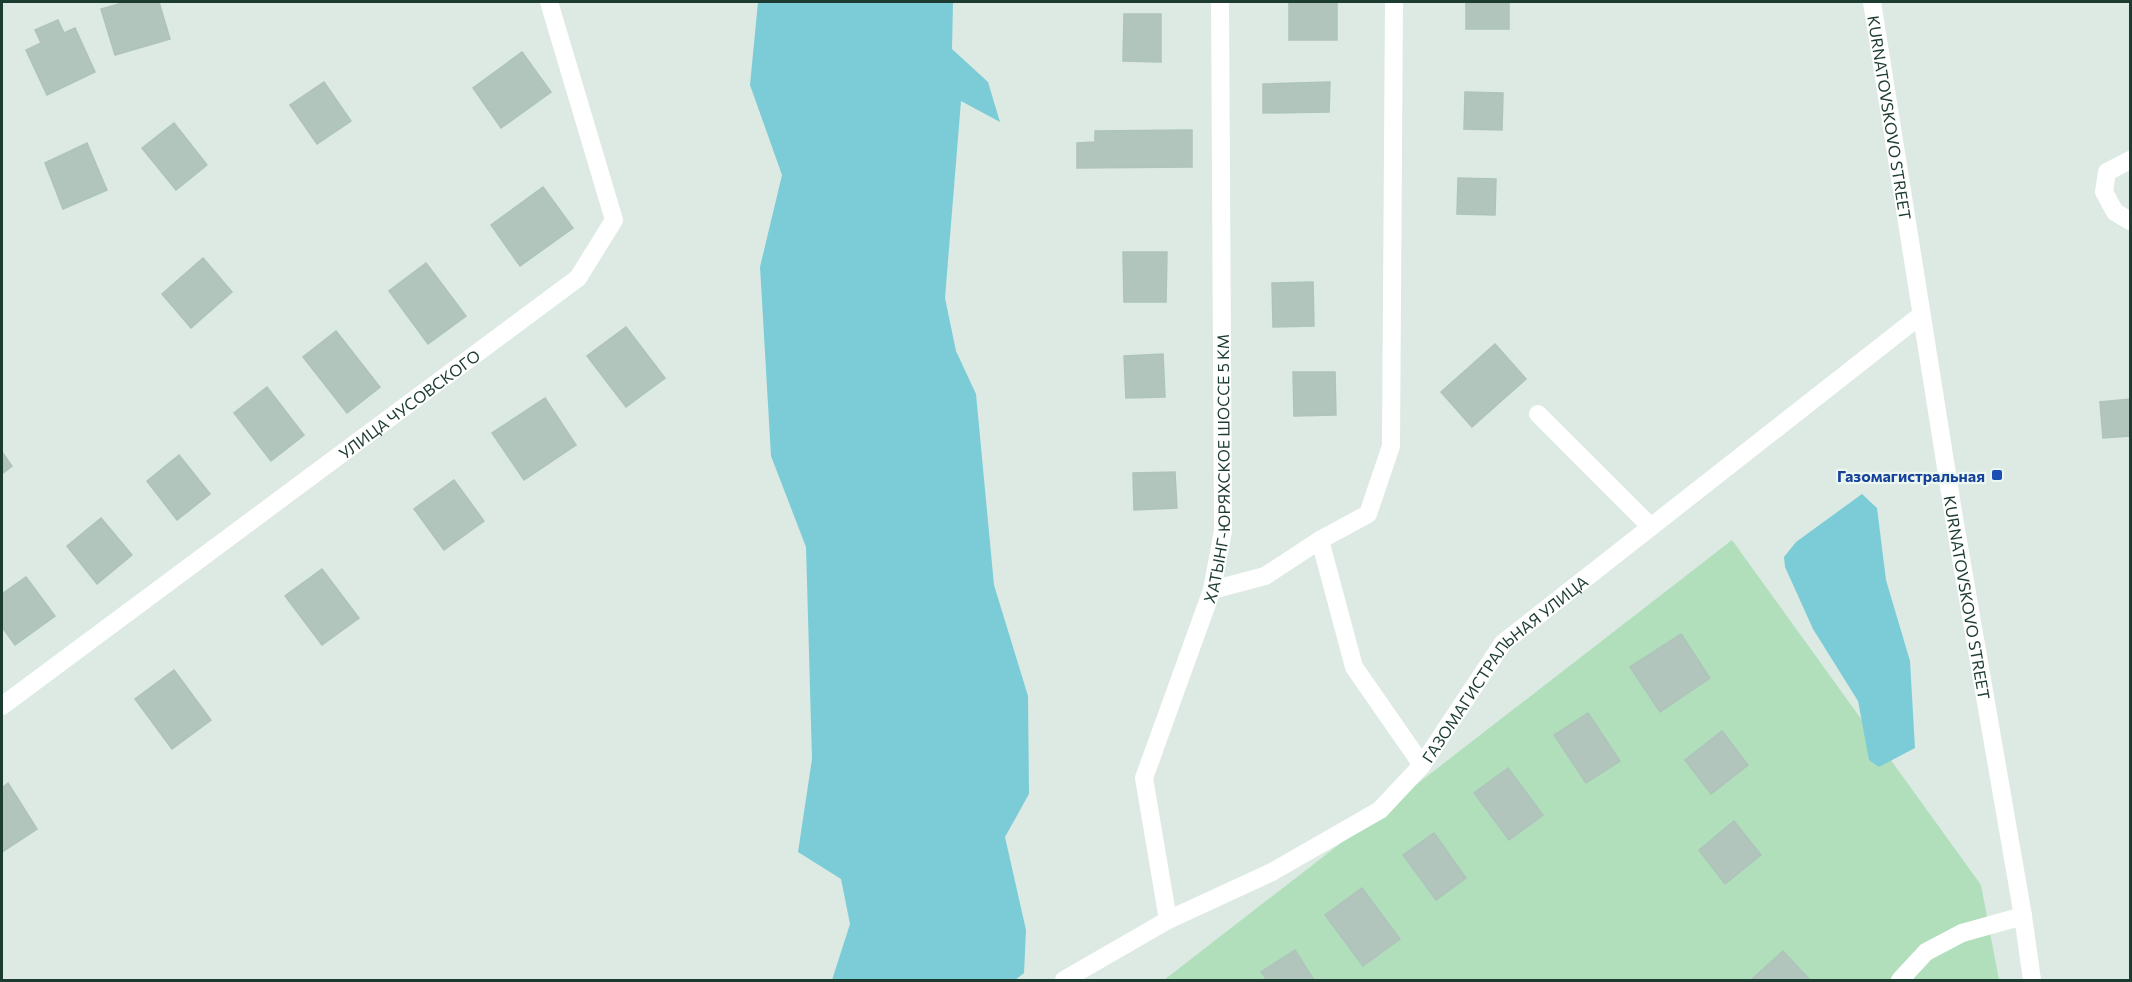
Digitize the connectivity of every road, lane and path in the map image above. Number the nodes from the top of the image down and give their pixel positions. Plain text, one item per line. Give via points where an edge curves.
1 (549, 2) edge
2 (1220, 2) edge
3 (1394, 2) edge
4 (1872, 2) edge
5 (2130, 160) edge
6 (2130, 221) edge
7 (1921, 315) junction
8 (1538, 414) dead end
9 (1651, 527) junction
10 (1320, 540) junction
11 (1212, 590) junction
12 (2, 706) edge
13 (1422, 765) junction
14 (2023, 916) junction
15 (1168, 920) junction
16 (1064, 981) edge
17 (1900, 981) edge
18 (2032, 981) edge

1 - 12 street, УЛИЦА ЧУСОВСКОГО via 614,220 578,279
2 - 11 street, ХАТЫНГ-ЮРЯХСКОЕ ШОССЕ 5 КМ via 1223,531
3 - 10 street via 1391,446 1368,514
4 - 7 street, KURNATOVSKOVO STREET
5 - 6 street via 2108,172 2104,192 2115,212
7 - 9 street, ГАЗОМАГИСТРАЛЬНАЯ УЛИЦА
7 - 14 street, KURNATOVSKOVO STREET
8 - 9 street
9 - 13 street, ГАЗОМАГИСТРАЛЬНАЯ УЛИЦА via 1503,643
10 - 11 street via 1265,576
10 - 13 street via 1354,668
11 - 15 street, ХАТЫНГ-ЮРЯХСКОЕ ШОССЕ 5 КМ via 1144,777
13 - 15 street, ГАЗОМАГИСТРАЛЬНАЯ УЛИЦА via 1380,810 1272,872
14 - 17 street via 1962,933 1926,952
14 - 18 street, KURNATOVSKOVO STREET
15 - 16 street, ГАЗОМАГИСТРАЛЬНАЯ УЛИЦА

